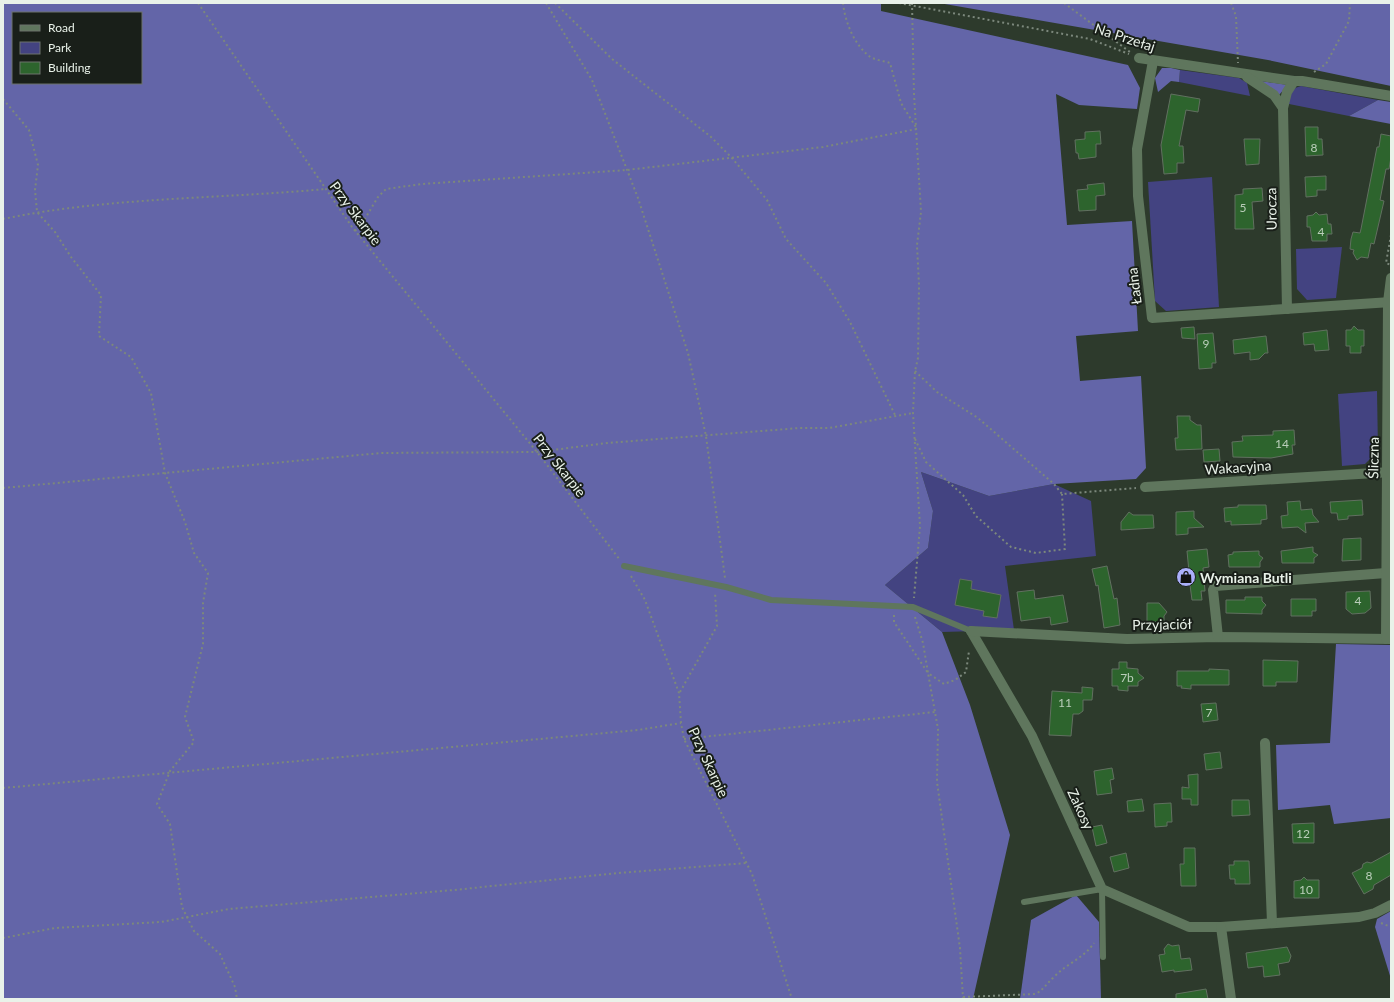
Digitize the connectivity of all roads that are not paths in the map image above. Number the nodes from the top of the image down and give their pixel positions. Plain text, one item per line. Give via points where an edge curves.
1 (1139, 58) road end
2 (1153, 61) junction
3 (1239, 74) junction
4 (1298, 81) junction
5 (1391, 96) edge
6 (1283, 108) junction
7 (1391, 278) edge
8 (1389, 302) edge
9 (1286, 309) junction
10 (1388, 472) edge
11 (1145, 487) road end
12 (624, 566) road end
13 (1386, 573) junction
14 (971, 631) junction
15 (1218, 637) junction
16 (1389, 639) edge
17 (1265, 743) dead end
18 (1102, 889) junction
19 (1024, 902) dead end
20 (1391, 905) edge
21 (1272, 923) junction
22 (1221, 927) junction
23 (1103, 957) dead end
24 (1231, 999) edge

1 - 2 street, Na Przełaj
2 - 3 street, Na Przełaj
2 - 9 street, Ładna via 1137,149 1138,196 1152,318
3 - 4 street, Na Przełaj
3 - 6 street via 1274,95
4 - 5 street, Na Przełaj
4 - 6 street, Urocza via 1287,92
6 - 9 street, Urocza
7 - 8 street, Śliczna
8 - 9 street, Ładna
8 - 10 street, Śliczna
10 - 11 street, Wakacyjna
10 - 13 street, Śliczna
12 - 14 lane, Przyjaciół via 726,587 771,600 913,607
13 - 15 street via 1215,586 1213,590
13 - 16 street, Śliczna
14 - 15 street, Przyjaciół via 1127,639
14 - 18 street, Zakosy via 1032,736
15 - 16 street, Przyjaciół
17 - 21 street
18 - 19 lane
18 - 22 street via 1189,927
18 - 23 lane
20 - 21 street via 1359,917
21 - 22 street
22 - 24 street

